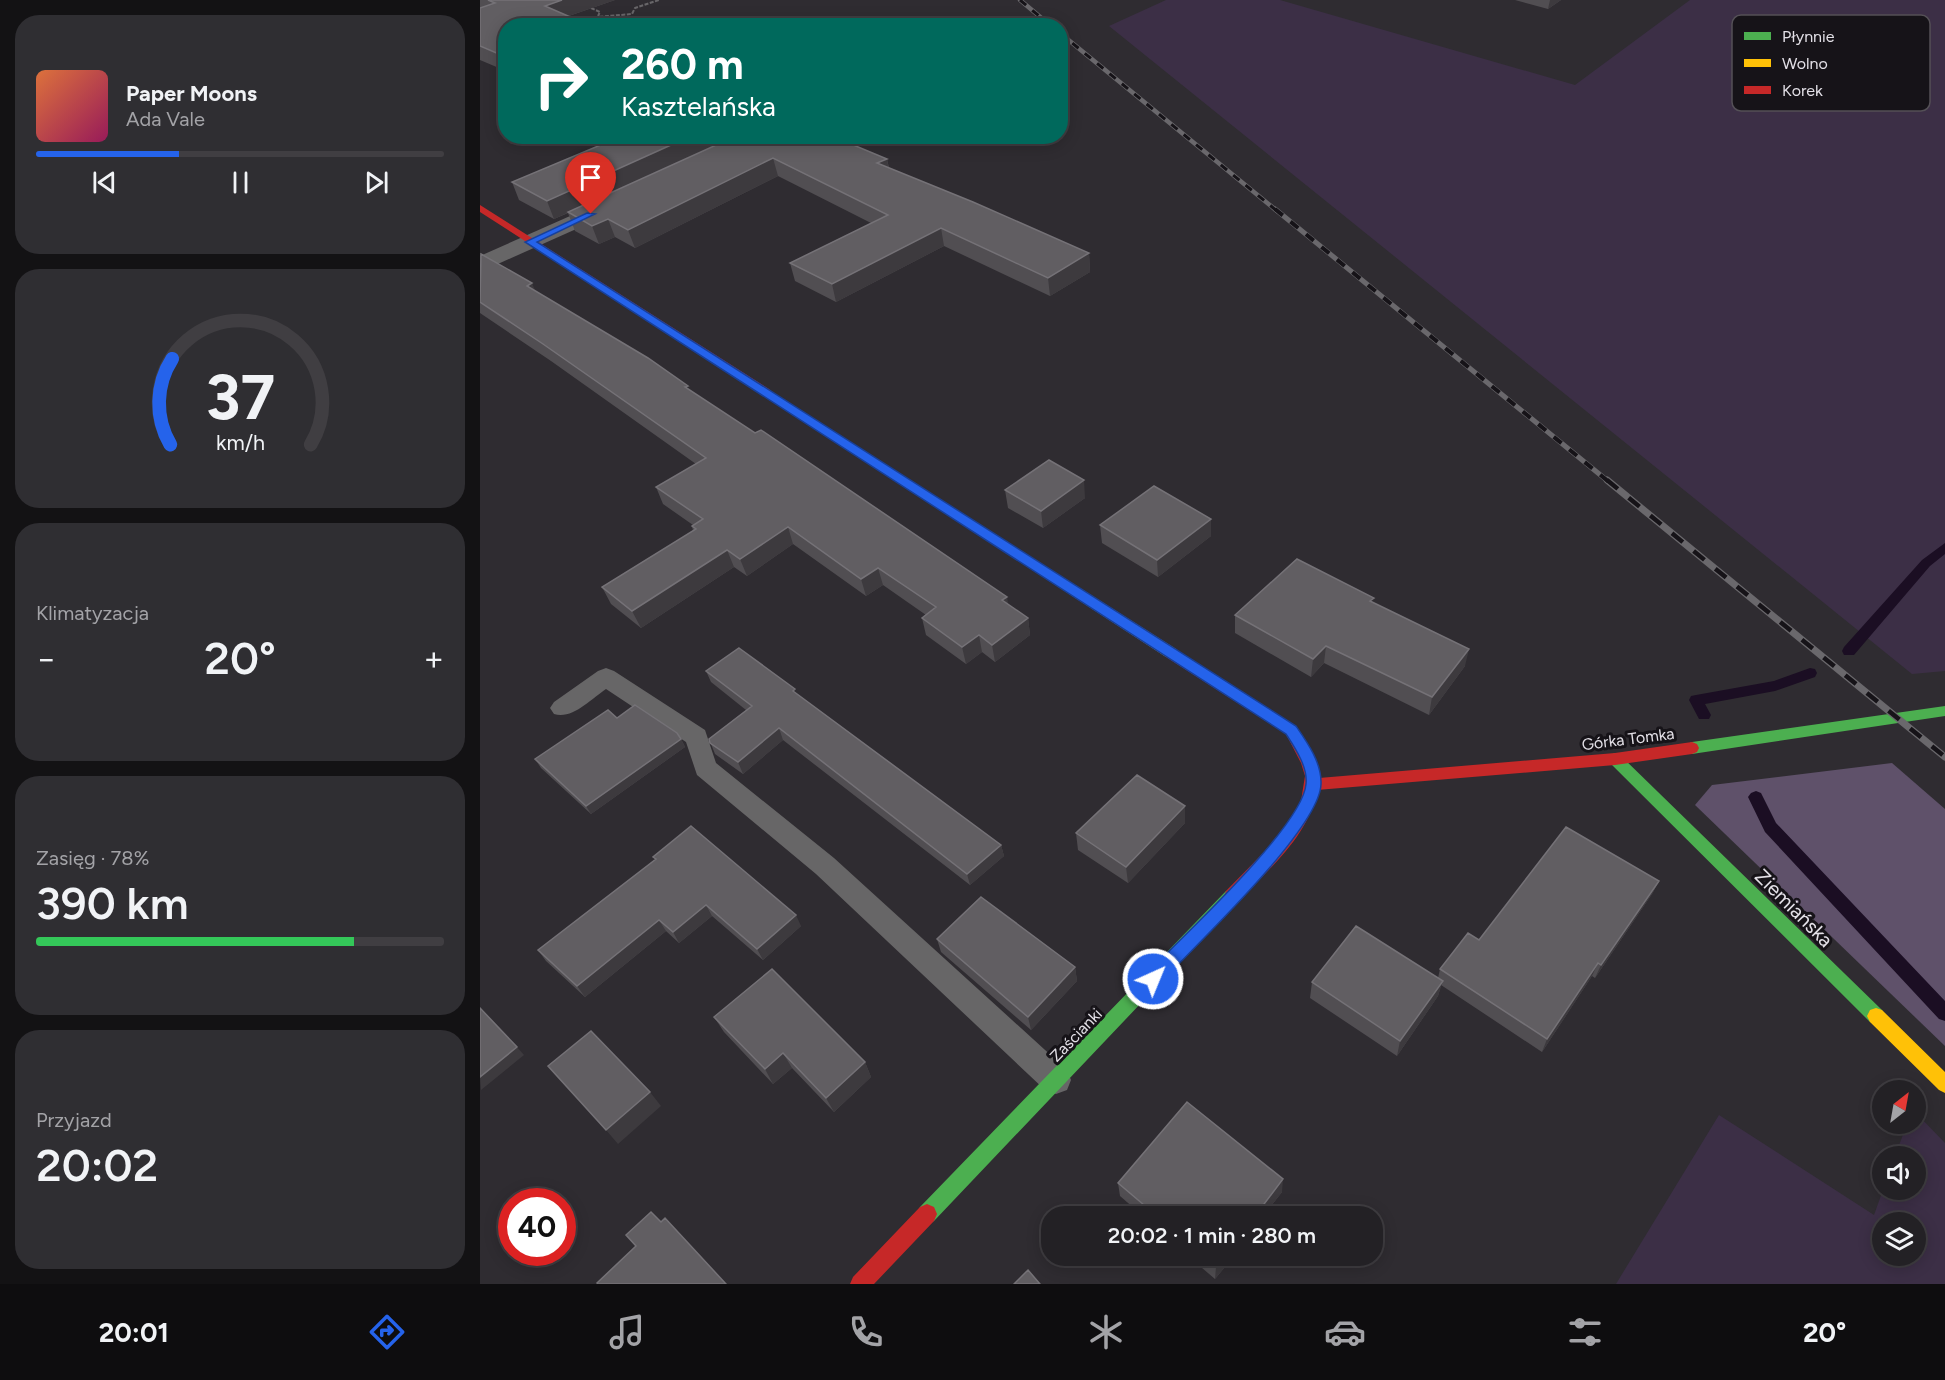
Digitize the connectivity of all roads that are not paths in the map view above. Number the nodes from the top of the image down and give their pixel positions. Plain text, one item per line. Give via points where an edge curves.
1 (632, 196) edge
2 (480, 208) edge
3 (530, 242) junction
4 (480, 265) edge
5 (562, 708) dead end
6 (1945, 711) edge
7 (1615, 759) junction
8 (1314, 784) junction
9 (1056, 1080) junction
10 (1945, 1084) edge
11 (860, 1284) edge

1 - 3 street
2 - 3 street
3 - 4 street
3 - 8 street via 1291,730 1306,754
5 - 9 lane via 606,677 696,737 706,768 825,866
6 - 7 street, Górka Tomka
7 - 8 street, Górka Tomka
7 - 10 street, Ziemiańska
8 - 9 street, Zaścianki via 1303,815 1282,844
9 - 11 street, Zaścianki

